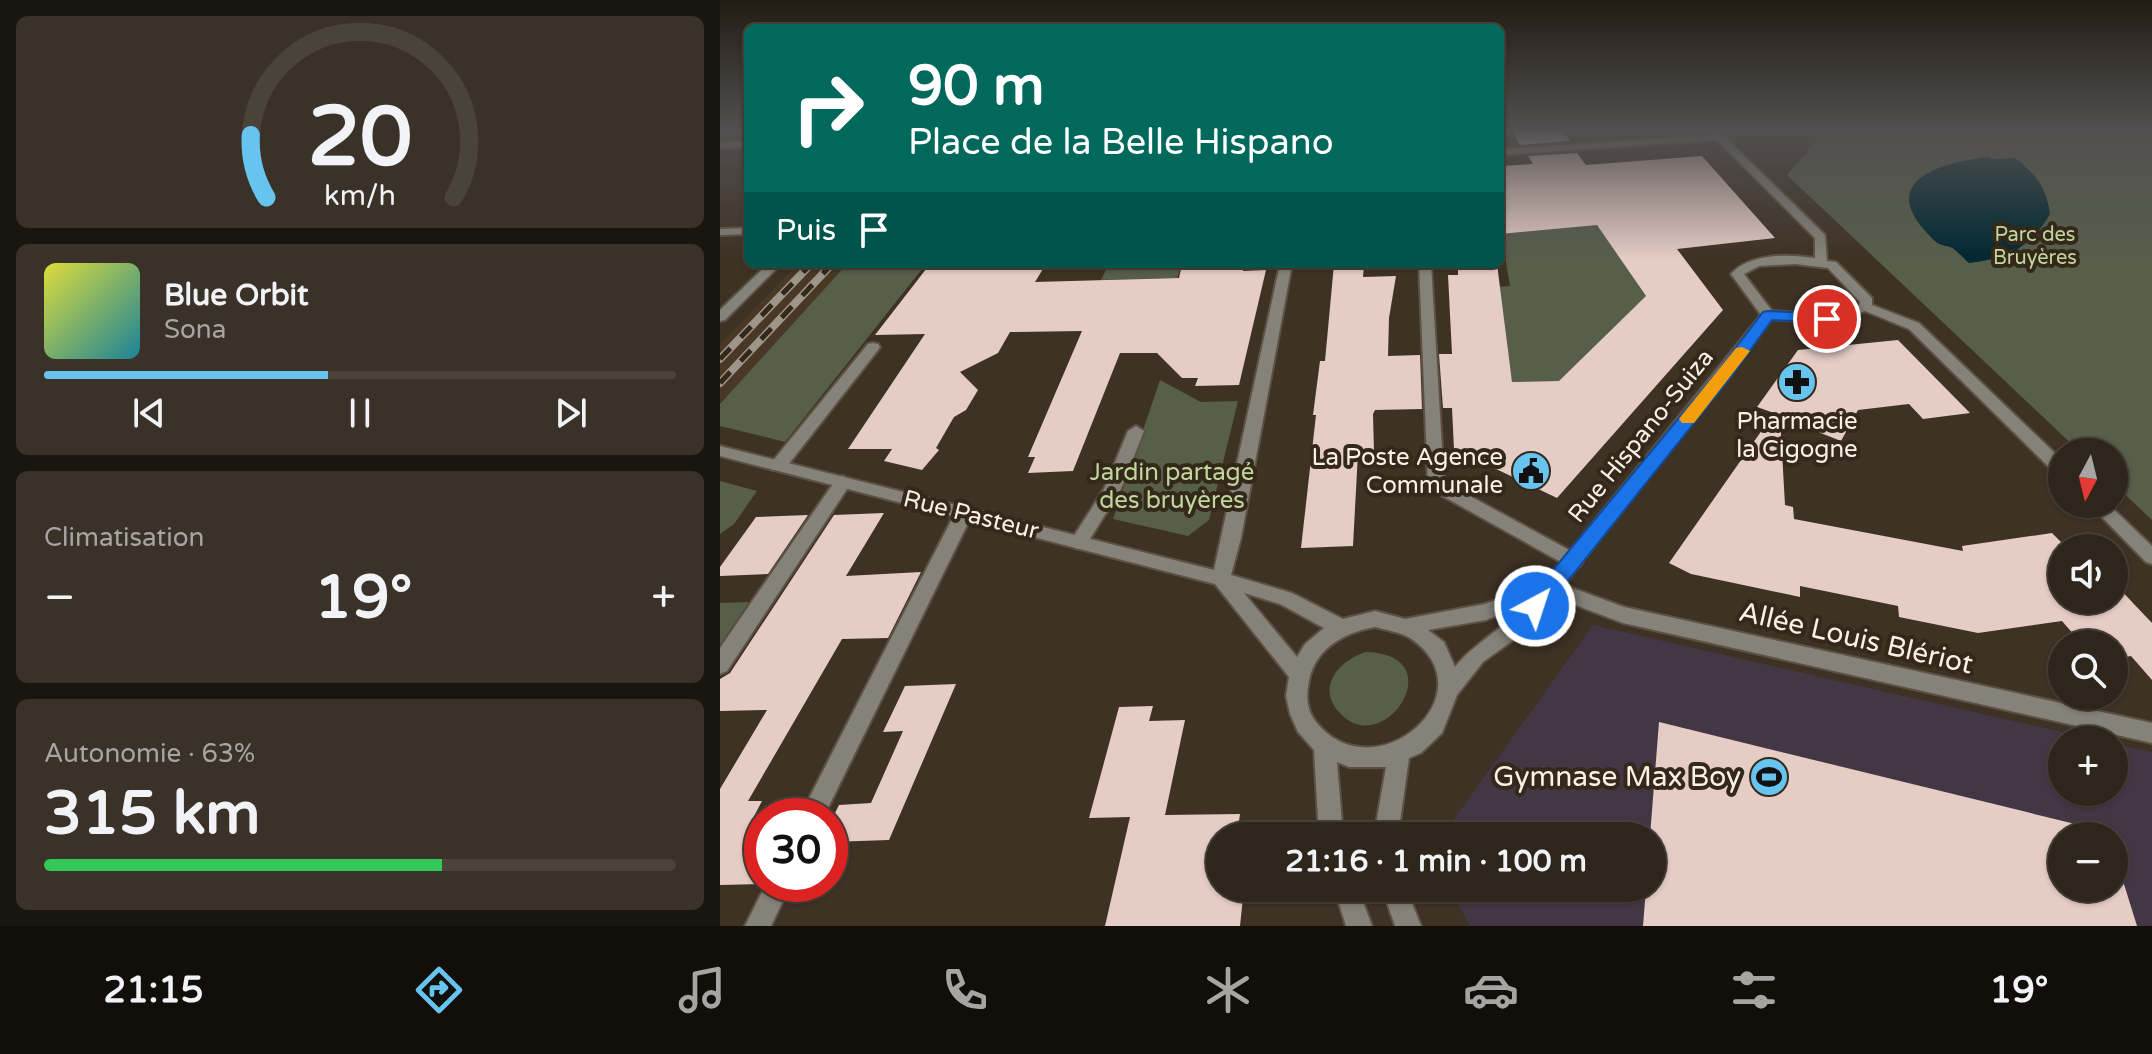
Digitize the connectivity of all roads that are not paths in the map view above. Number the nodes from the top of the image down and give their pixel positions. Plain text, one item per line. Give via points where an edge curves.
1 (1756, 173) edge
2 (744, 231) edge
3 (720, 232) edge
4 (1821, 261) junction
5 (771, 268) edge
6 (1285, 268) edge
7 (1425, 268) edge
8 (1865, 307) junction
9 (1768, 315) junction
10 (720, 317) edge
11 (873, 347) dead end
12 (1136, 431) dead end
13 (722, 452) edge
14 (2048, 456) edge
15 (778, 466) junction
16 (843, 482) junction
17 (964, 513) junction
18 (2112, 518) edge
19 (1079, 542) junction
20 (2152, 557) edge
21 (1574, 561) junction
22 (1221, 579) junction
23 (1551, 588) junction
24 (1408, 625) junction
25 (1341, 627) junction
26 (720, 665) edge
27 (1298, 673) junction
28 (1449, 689) junction
29 (2152, 733) edge
30 (1325, 747) junction
31 (1399, 753) junction
32 (821, 798) edge
33 (1330, 822) edge
34 (1388, 822) edge
35 (770, 902) edge
36 (1351, 902) edge
37 (1399, 902) edge
38 (758, 926) edge
39 (1359, 926) edge
40 (1408, 926) edge

1 - 4 street via 1821,237
2 - 3 street
4 - 8 street via 1832,265 1867,301
4 - 9 street via 1740,269 1737,274
5 - 10 street
6 - 22 street
7 - 21 street via 1436,485
8 - 9 street via 1827,319
8 - 14 street via 1914,326
9 - 21 street, Rue Hispano-Suiza
11 - 15 street
12 - 19 street via 1120,479 1102,514
13 - 15 street, Rue Pasteur
15 - 16 street, Rue Pasteur
16 - 17 street, Rue Pasteur
16 - 26 street
17 - 19 street, Rue Pasteur
17 - 32 street
18 - 20 street
19 - 22 street, Rue Pasteur
21 - 23 street, Rue Hispano-Suiza
22 - 25 street, Rue Pasteur via 1285,598
22 - 27 street
23 - 24 street, Rue Hispano-Suiza via 1486,612
23 - 28 street, Rue Hispano-Suiza via 1520,624 1476,656
23 - 29 street, Allée Louis Blériot via 1623,615
24 - 25 street via 1375,619
24 - 28 street via 1439,650
25 - 27 street via 1322,638
27 - 30 street via 1296,700 1305,726
28 - 31 street via 1433,729
30 - 31 street via 1348,756
30 - 33 street
31 - 34 street
35 - 38 street
36 - 39 street
37 - 40 street

